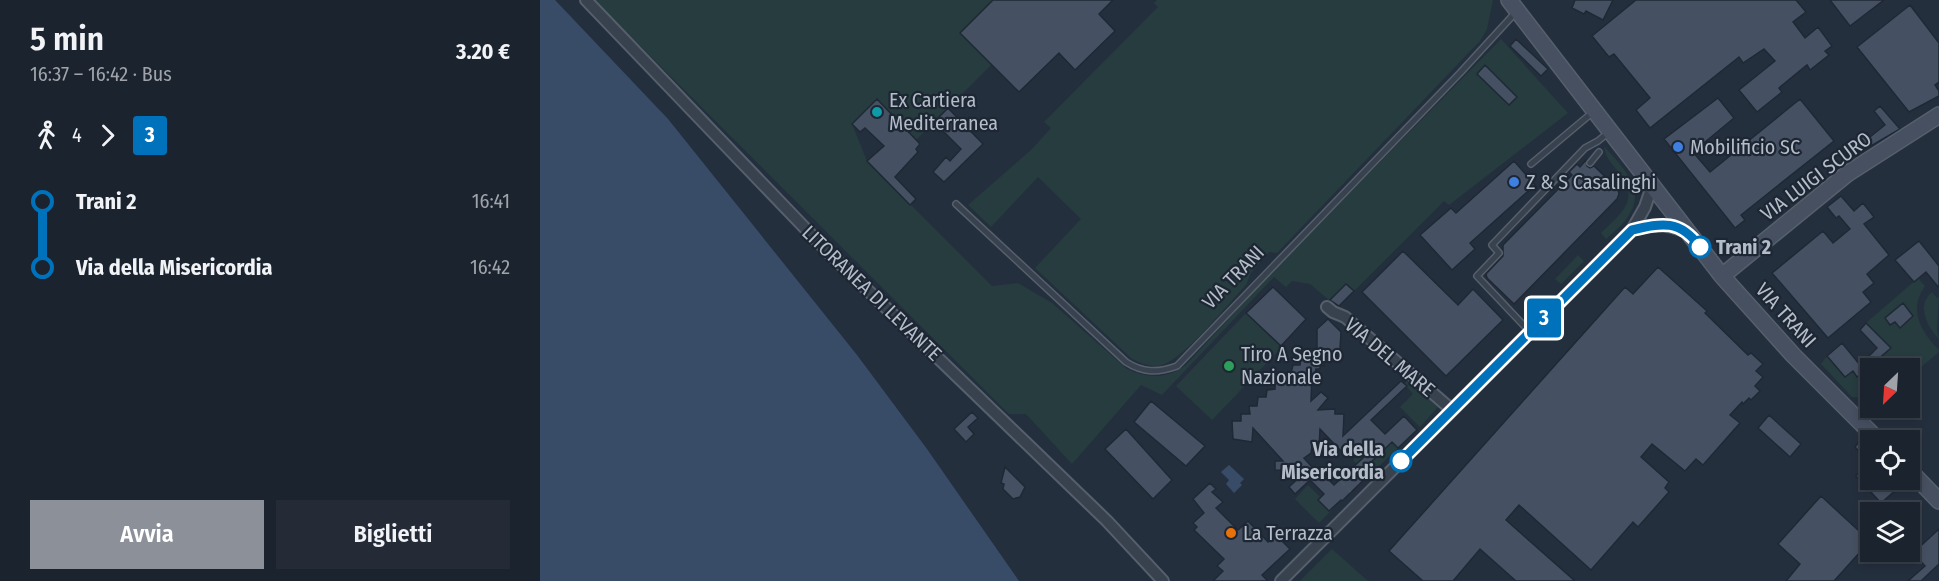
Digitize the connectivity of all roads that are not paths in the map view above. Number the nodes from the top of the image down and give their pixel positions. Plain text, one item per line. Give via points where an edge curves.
1 (586, 0) edge
2 (1513, 5) edge
3 (1595, 111) junction
4 (1939, 115) edge
5 (1610, 131) junction
6 (1599, 152) dead end
7 (1590, 162) dead end
8 (1531, 164) dead end
9 (1652, 186) junction
10 (956, 204) dead end
11 (1632, 230) junction
12 (1690, 233) junction
13 (1722, 276) junction
14 (1328, 307) dead end
15 (1530, 332) junction
16 (1452, 410) junction
17 (1868, 430) edge
18 (1920, 481) edge
19 (1939, 501) edge
20 (1163, 581) edge
21 (1281, 581) edge

1 - 20 street, LITORANEA DI LEVANTE via 826,250 1099,513
2 - 3 main road, VIA TRANI
2 - 10 lane, VIA TRANI via 1452,82 1177,366 1165,371 1144,371 1126,362
3 - 5 main road, VIA TRANI
3 - 8 lane
4 - 13 main road, VIA LUIGI SCURO via 1847,174
5 - 9 main road, VIA TRANI
5 - 15 lane via 1585,148 1492,245 1499,253 1477,276
6 - 7 lane
9 - 11 street
9 - 12 main road, VIA TRANI
11 - 12 street via 1656,224
11 - 15 street
12 - 13 main road, VIA TRANI
13 - 17 main road, VIA TRANI
14 - 16 street, VIA DEL MARE via 1345,317
15 - 16 street
16 - 21 street
18 - 19 main road

